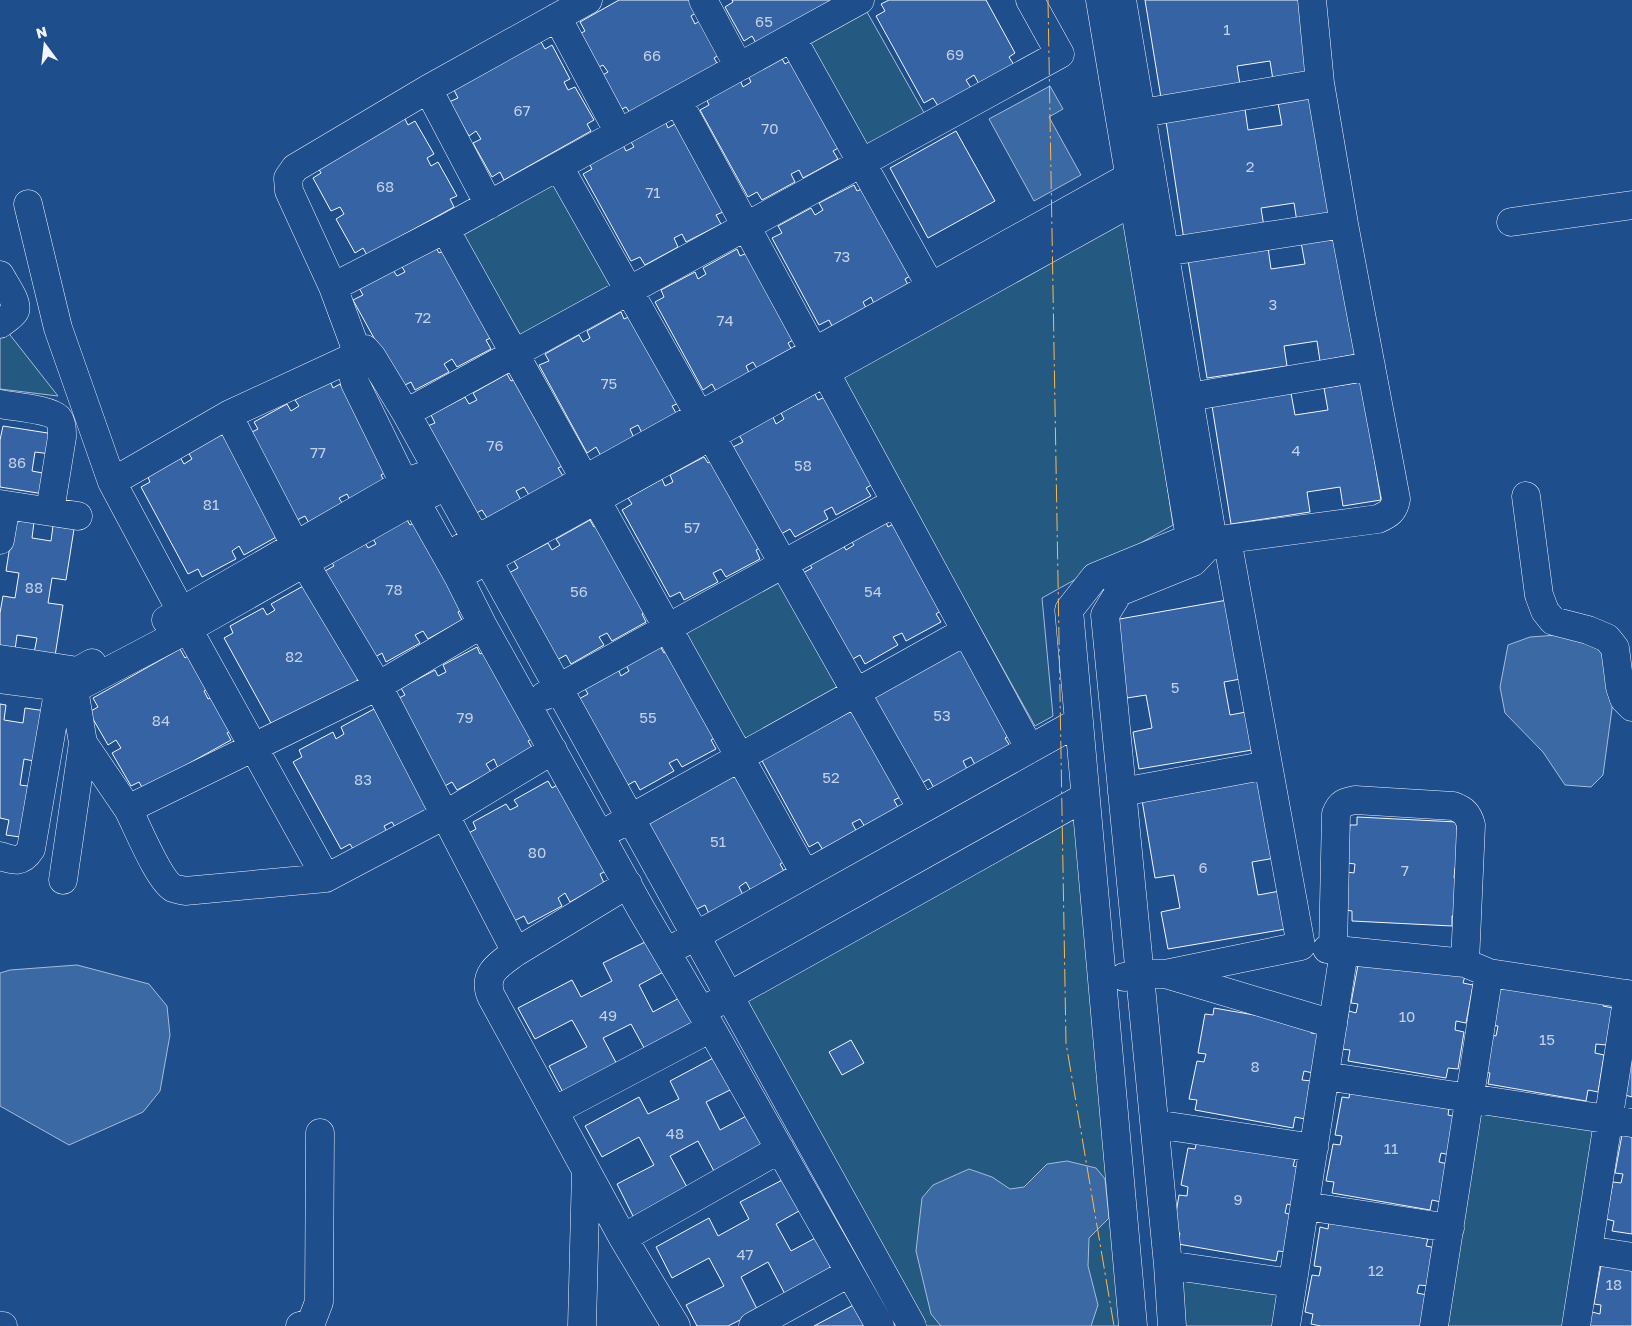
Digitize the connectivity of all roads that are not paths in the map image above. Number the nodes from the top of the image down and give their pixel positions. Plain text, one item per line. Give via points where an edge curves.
1 (588, 0) edge
2 (703, 0) edge
3 (860, 0) edge
4 (1100, 0) edge
5 (1122, 0) edge
6 (1315, 1) edge
7 (1040, 3) edge
8 (558, 17) junction
9 (792, 38) junction
10 (739, 67) junction
11 (1320, 83) junction
12 (428, 88) junction
13 (678, 101) junction
14 (1142, 113) junction
15 (619, 133) junction
16 (861, 163) junction
17 (559, 166) junction
18 (1142, 183) junction
19 (28, 204) dead end
20 (489, 205) junction
21 (1632, 205) edge
22 (1511, 222) dead end
23 (1344, 224) junction
24 (746, 226) junction
25 (445, 229) junction
26 (1165, 252) junction
27 (0, 276) edge
28 (333, 287) junction
29 (931, 287) junction
30 (629, 291) junction
31 (0, 324) edge
32 (352, 354) junction
33 (514, 354) junction
34 (820, 362) junction
35 (1371, 366) junction
36 (1189, 397) junction
37 (0, 404) edge
38 (406, 413) junction
39 (228, 415) junction
40 (705, 426) junction
41 (443, 479) junction
42 (112, 482) junction
43 (590, 490) junction
44 (410, 491) junction
45 (1526, 496) dead end
46 (896, 502) junction
47 (3, 505) edge
48 (50, 511) junction
49 (78, 516) dead end
50 (1210, 539) junction
51 (0, 540) edge
52 (482, 550) junction
53 (300, 554) junction
54 (784, 564) junction
55 (452, 566) junction
56 (184, 620) junction
57 (482, 624) junction
58 (668, 629) junction
59 (966, 631) junction
60 (0, 659) edge
61 (0, 680) edge
62 (70, 682) junction
63 (378, 686) junction
64 (560, 689) junction
65 (856, 692) junction
66 (527, 705) junction
67 (1632, 707) edge
68 (1078, 722) junction
69 (83, 743) junction
70 (252, 747) junction
71 (1030, 749) junction
72 (553, 750) junction
73 (740, 757) junction
74 (1268, 766) junction
75 (1122, 792) junction
76 (1085, 797) junction
77 (128, 809) junction
78 (922, 809) junction
79 (445, 815) junction
80 (631, 817) junction
81 (601, 835) junction
82 (0, 856) edge
83 (805, 874) junction
84 (326, 878) junction
85 (63, 880) dead end
86 (628, 884) junction
87 (696, 934) junction
88 (1300, 946) junction
89 (1339, 950) junction
90 (516, 952) junction
91 (667, 953) junction
92 (1477, 968) junction
93 (1153, 974) junction
94 (1102, 981) junction
95 (1630, 994) edge
96 (730, 995) junction
97 (706, 1020) junction
98 (1333, 1024) junction
99 (1325, 1076) junction
100 (1470, 1098) junction
101 (554, 1111) junction
102 (1620, 1121) edge
103 (1155, 1124) junction
104 (320, 1133) dead end
105 (1314, 1148) junction
106 (780, 1149) junction
107 (586, 1171) junction
108 (1305, 1206) junction
109 (1450, 1228) junction
110 (623, 1238) junction
111 (1588, 1250) junction
112 (1632, 1257) edge
113 (1168, 1265) junction
114 (849, 1273) junction
115 (1292, 1283) junction
116 (300, 1326) edge
117 (582, 1326) edge
118 (676, 1326) edge
119 (753, 1326) edge
120 (880, 1326) edge
121 (912, 1326) edge
122 (1133, 1326) edge
123 (1172, 1326) edge
124 (1286, 1326) edge
125 (1434, 1326) edge
126 (1576, 1326) edge

1 - 8 street
2 - 10 street
3 - 9 street
4 - 18 street
5 - 14 street
6 - 11 street
7 - 16 street via 1060,54
8 - 12 street
8 - 15 street
9 - 10 street
9 - 16 street
10 - 13 street
11 - 14 street
11 - 23 street
12 - 20 street
12 - 28 street via 295,168 288,178 289,191
13 - 15 street
13 - 24 street
14 - 18 street
15 - 17 street
16 - 24 street
16 - 29 street
17 - 20 street
17 - 30 street
18 - 26 street
18 - 29 street
18 - 34 street
18 - 50 street
19 - 42 street via 58,328
20 - 25 street
21 - 22 street
23 - 26 street
23 - 35 street
24 - 30 street
24 - 34 street
25 - 28 street
25 - 33 street
26 - 36 street
27 - 31 street via 16,308
28 - 32 street
29 - 34 street
30 - 33 street
30 - 40 street
32 - 38 street via 365,350 372,357
32 - 39 street
32 - 44 street via 355,383
33 - 38 street
33 - 43 street
34 - 40 street
34 - 46 street
35 - 36 street
35 - 50 street via 1396,498 1395,509 1378,519
36 - 50 street
37 - 48 street via 50,413 62,426
38 - 41 street
39 - 42 street
39 - 53 street
40 - 43 street
40 - 54 street
41 - 44 street
41 - 52 street
42 - 56 street
43 - 52 street
43 - 58 street
44 - 53 street
44 - 55 street
45 - 67 street via 1539,594 1545,611 1553,621 1607,638 1615,648 1624,700
46 - 54 street
46 - 59 street
47 - 48 street
47 - 51 street
48 - 49 street
50 - 68 street via 1095,577 1069,610
50 - 74 street
50 - 75 street via 1193,562 1118,592 1105,615
52 - 55 street
52 - 64 street
53 - 56 street
53 - 63 street
54 - 58 street
54 - 65 street
55 - 57 street
56 - 62 street
56 - 70 street
57 - 63 street
57 - 66 street
58 - 64 street
58 - 73 street
59 - 65 street
59 - 71 street
60 - 62 street
61 - 62 street
62 - 69 street
62 - 82 street via 31,848 18,860
63 - 70 street
63 - 79 street
64 - 66 street
64 - 80 street
65 - 73 street
65 - 78 street
66 - 72 street
68 - 71 street
68 - 76 street
69 - 77 street
69 - 85 street
70 - 77 street
70 - 84 street
71 - 78 street
72 - 79 street
72 - 81 street
73 - 80 street
73 - 83 street
74 - 75 street
74 - 88 street
75 - 93 street
76 - 94 street
76 - 96 street
77 - 84 street via 158,869 173,888 185,890
78 - 83 street
79 - 84 street
79 - 90 street
80 - 81 street
80 - 87 street
81 - 86 street
83 - 87 street
86 - 90 street
86 - 91 street
87 - 91 street
87 - 96 street
88 - 89 street
88 - 93 street
89 - 92 street
89 - 92 street via 1336,814 1339,806 1356,800 1453,806 1468,815 1471,825
89 - 98 street
90 - 101 street via 493,970 488,979 488,989
91 - 97 street
92 - 95 street
92 - 100 street
93 - 94 street
93 - 98 street
93 - 103 street
94 - 122 street
95 - 102 street
96 - 97 street
96 - 121 street
97 - 101 street
97 - 106 street
98 - 99 street
99 - 100 street
99 - 105 street
100 - 102 street
100 - 109 street
101 - 107 street
102 - 111 street
103 - 105 street
103 - 113 street
104 - 116 street via 319,1302 311,1323
105 - 108 street
106 - 110 street
106 - 114 street
107 - 110 street
107 - 117 street
108 - 109 street
108 - 115 street
109 - 125 street
110 - 118 street
111 - 112 street
111 - 126 street
113 - 115 street
113 - 123 street
114 - 119 street
114 - 120 street
115 - 124 street

